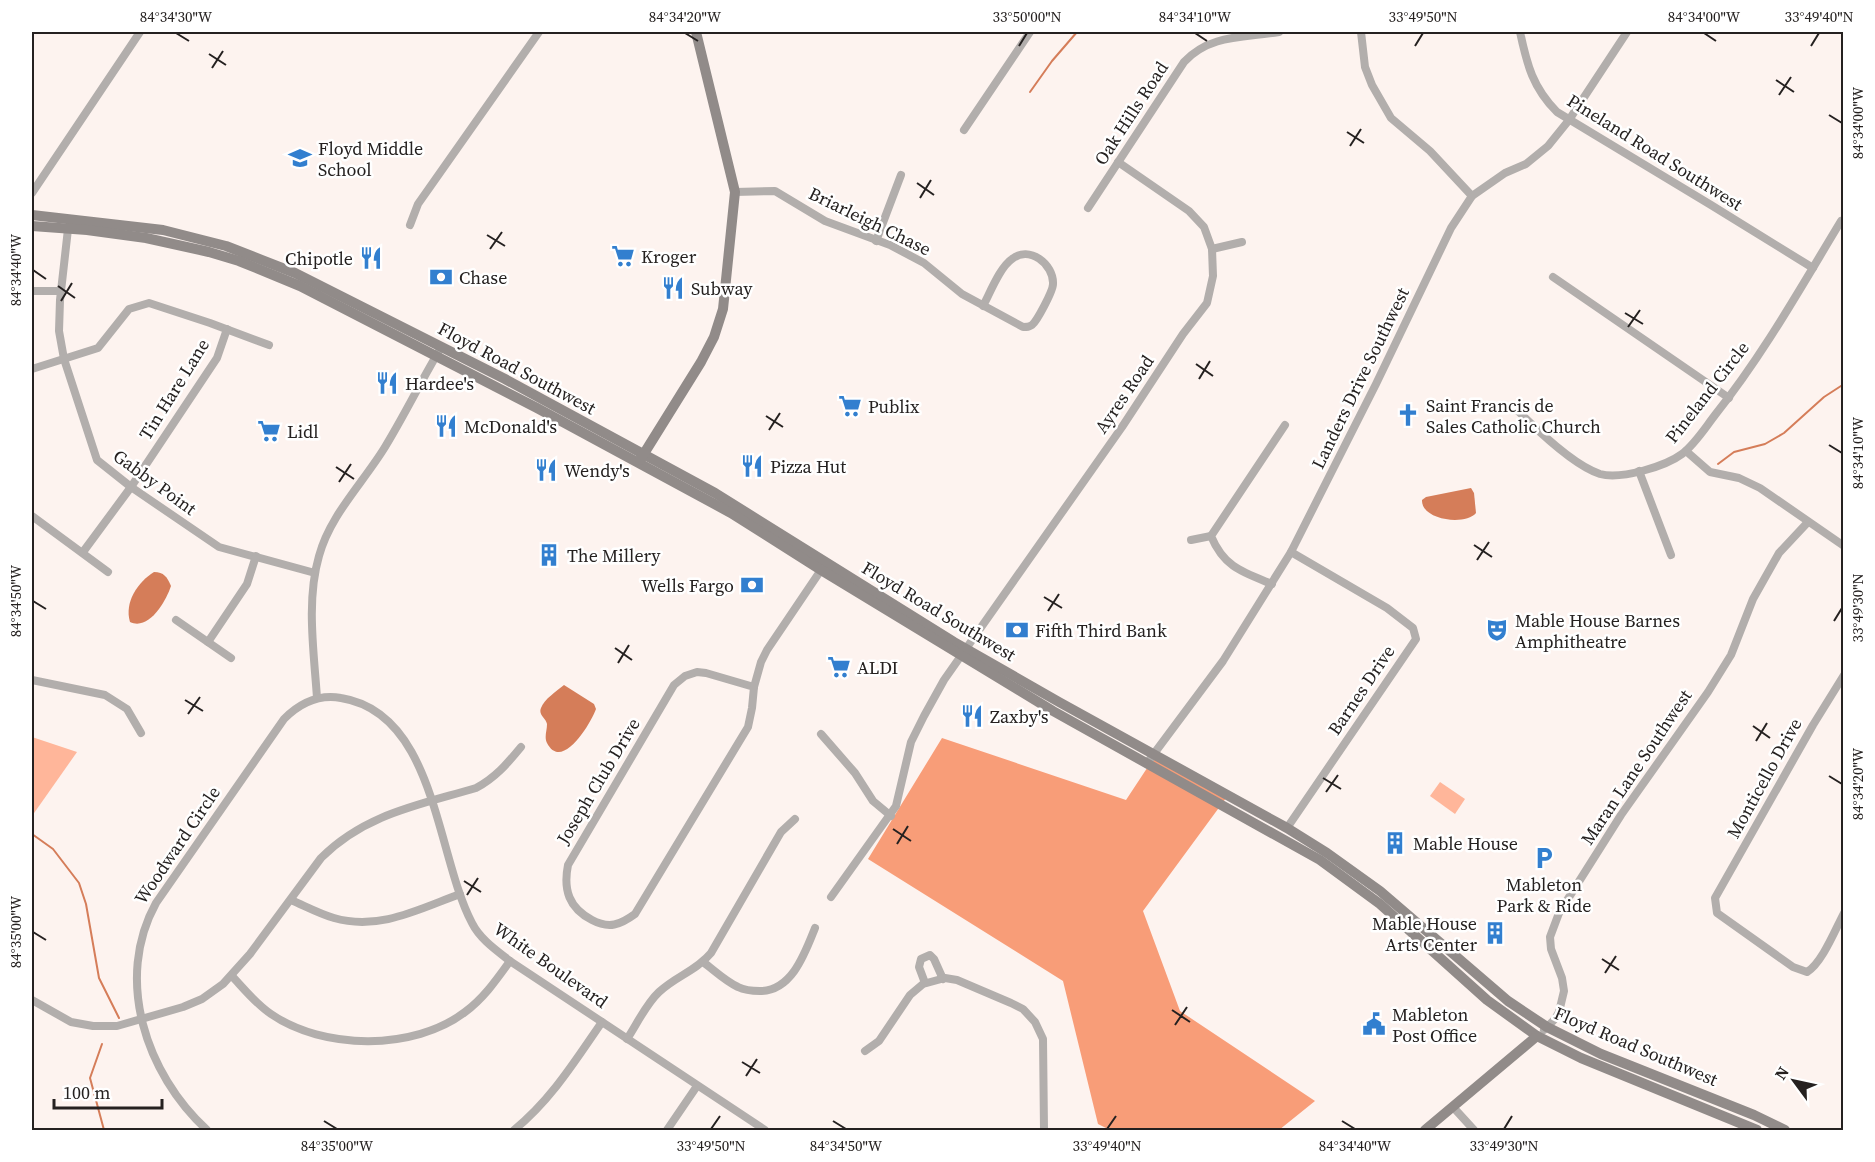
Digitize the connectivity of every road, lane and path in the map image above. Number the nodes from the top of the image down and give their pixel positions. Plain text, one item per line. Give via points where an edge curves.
1 (140, 32) edge
2 (538, 32) edge
3 (696, 32) edge
4 (1030, 32) edge
5 (1279, 32) edge
6 (1361, 32) edge
7 (1520, 32) edge
8 (1627, 32) edge
9 (1569, 120) junction
10 (964, 130) dead end
11 (1118, 162) junction
12 (901, 175) dead end
13 (735, 192) junction
14 (32, 194) edge
15 (1472, 196) junction
16 (1088, 208) dead end
17 (32, 215) edge
18 (1841, 221) dead end
19 (410, 225) dead end
20 (32, 226) edge
21 (68, 229) junction
22 (876, 241) junction
23 (1242, 242) dead end
24 (1212, 249) junction
25 (1813, 268) junction
26 (1553, 277) dead end
27 (32, 291) edge
28 (61, 291) junction
29 (983, 306) junction
30 (226, 329) junction
31 (269, 345) dead end
32 (439, 351) junction
33 (64, 359) junction
34 (32, 369) edge
35 (1729, 398) junction
36 (1518, 411) dead end
37 (1285, 425) dead end
38 (1686, 451) junction
39 (641, 458) junction
40 (1640, 471) junction
41 (131, 487) junction
42 (32, 516) edge
43 (1808, 522) junction
44 (1211, 536) junction
45 (1191, 540) dead end
46 (1844, 546) edge
47 (82, 552) junction
48 (1292, 552) junction
49 (1671, 555) dead end
50 (256, 556) junction
51 (821, 570) junction
52 (108, 572) dead end
53 (315, 573) junction
54 (1272, 584) junction
55 (176, 620) dead end
56 (208, 642) junction
57 (963, 652) junction
58 (231, 658) dead end
59 (1844, 675) edge
60 (32, 680) edge
61 (1840, 686) edge
62 (754, 687) junction
63 (317, 698) junction
64 (141, 733) dead end
65 (821, 734) dead end
66 (521, 747) dead end
67 (1150, 760) junction
68 (432, 801) junction
69 (891, 816) junction
70 (795, 819) dead end
71 (1287, 828) junction
72 (460, 894) junction
73 (831, 897) dead end
74 (291, 900) junction
75 (1844, 913) edge
76 (815, 928) dead end
77 (510, 961) junction
78 (703, 962) junction
79 (232, 976) junction
80 (943, 979) junction
81 (925, 983) junction
82 (32, 1000) edge
83 (142, 1018) junction
84 (602, 1022) junction
85 (1547, 1027) junction
86 (1537, 1036) junction
87 (627, 1039) junction
88 (865, 1051) dead end
89 (697, 1086) junction
90 (1453, 1107) junction
91 (207, 1131) edge
92 (514, 1131) edge
93 (667, 1131) edge
94 (765, 1131) edge
95 (1044, 1131) edge
96 (1425, 1131) edge
97 (1474, 1131) edge
98 (1757, 1131) edge
99 (1785, 1131) edge

1 - 14 street
2 - 19 street via 418,204
3 - 13 main road
4 - 10 street
5 - 11 street, Oak Hills Road via 1224,39 1195,50
6 - 15 street via 1365,67 1391,118
7 - 9 street, Pineland Road Southwest via 1532,80 1546,101
8 - 9 street, Landers Drive Southwest
9 - 15 street, Landers Drive Southwest via 1548,146 1526,164
9 - 25 street, Pineland Road Southwest
11 - 16 street, Oak Hills Road
11 - 24 street, Ayres Road via 1189,211 1204,227
12 - 22 street
13 - 22 street, Briarleigh Chase via 775,191 825,221
13 - 39 main road via 723,309 714,337
15 - 48 street, Landers Drive Southwest via 1451,228
17 - 32 main road, Floyd Road Southwest via 164,231 226,246 296,273
18 - 25 street, Pineland Circle
20 - 21 main road, Floyd Road Southwest
21 - 28 street, Gabby Point
21 - 32 main road, Floyd Road Southwest via 178,244 239,261
22 - 29 street, Briarleigh Chase via 924,263
23 - 24 street
24 - 57 street, Ayres Road via 1213,276 1207,303
25 - 35 street, Pineland Circle
26 - 35 street
27 - 28 street
28 - 33 street, Gabby Point via 59,332
29 - 29 street, Briarleigh Chase via 1029,327 1053,284 1046,264 1035,255 1012,258
30 - 31 street
30 - 33 street via 149,303 129,309 98,348
30 - 41 street, Tin Hare Lane via 217,358
32 - 39 main road, Floyd Road Southwest via 505,379
32 - 53 street via 384,447 340,510 325,538
33 - 34 street
33 - 41 street, Gabby Point via 98,460
35 - 38 street, Pineland Circle
36 - 40 street, Pineland Circle via 1574,460 1601,474
37 - 44 street
38 - 40 street, Pineland Circle via 1661,466
38 - 43 street via 1710,472 1756,485
39 - 51 main road, Floyd Road Southwest
39 - 57 main road, Floyd Road Southwest via 715,493
40 - 49 street
41 - 47 street, Tin Hare Lane
41 - 50 street, Gabby Point via 219,547
42 - 47 street
43 - 46 street
43 - 85 street, Maran Lane Southwest via 1779,553 1753,599 1731,655 1559,913 1550,937 1564,991 1559,1012
44 - 45 street
44 - 54 street via 1216,549 1237,570
47 - 52 street
48 - 54 street, Landers Drive Southwest
48 - 71 street, Barnes Drive via 1387,608 1413,628 1416,639
50 - 53 street, Gabby Point
50 - 56 street via 247,584
51 - 57 main road, Floyd Road Southwest
51 - 62 street, Joseph Club Drive via 766,650
53 - 63 street
54 - 67 street, Landers Drive Southwest
55 - 56 street
56 - 58 street
57 - 67 main road, Floyd Road Southwest
57 - 69 street, Ayres Road via 914,735
59 - 61 street, Monticello Drive
60 - 64 street via 105,695 127,709
61 - 75 street, Monticello Drive via 1715,898 1717,913 1799,971 1807,972
62 - 62 street, Joseph Club Drive via 697,672 674,685 568,865 568,896 581,915 602,925 614,925 635,914 743,737
63 - 68 street, White Boulevard via 350,699 382,714 409,747
63 - 83 street, Woodward Circle via 284,719 156,903 138,955 137,987
65 - 69 street via 873,801
66 - 68 street via 490,780
67 - 71 main road, Floyd Road Southwest
67 - 86 main road, Floyd Road Southwest via 1354,884 1487,1000
68 - 72 street, White Boulevard
68 - 74 street via 360,827 321,858
69 - 73 street, Ayres Road
70 - 78 street via 781,832
71 - 85 main road, Floyd Road Southwest via 1353,870 1482,980
72 - 74 street via 382,922 360,923 334,918
72 - 77 street, White Boulevard via 472,924
74 - 79 street
76 - 78 street via 791,975 769,991 739,988
77 - 79 street via 465,1013 418,1034 385,1041 344,1039 293,1026 264,1009
77 - 84 street, White Boulevard
78 - 87 street via 657,993
79 - 83 street via 202,999
80 - 81 street
80 - 81 street via 930,955 921,958 919,967
80 - 95 street via 957,981 1023,1009 1035,1022 1043,1039
81 - 88 street via 910,995 879,1041
82 - 83 street via 82,1024 117,1026
83 - 91 street, Woodward Circle via 148,1045 174,1094
84 - 87 street, White Boulevard
84 - 92 street via 557,1087
85 - 86 street, Maran Lane Southwest
85 - 99 main road, Floyd Road Southwest via 1601,1054
86 - 90 main road
86 - 98 main road, Floyd Road Southwest
87 - 89 street, White Boulevard
89 - 93 street
89 - 94 street, White Boulevard
90 - 96 main road
90 - 97 street

